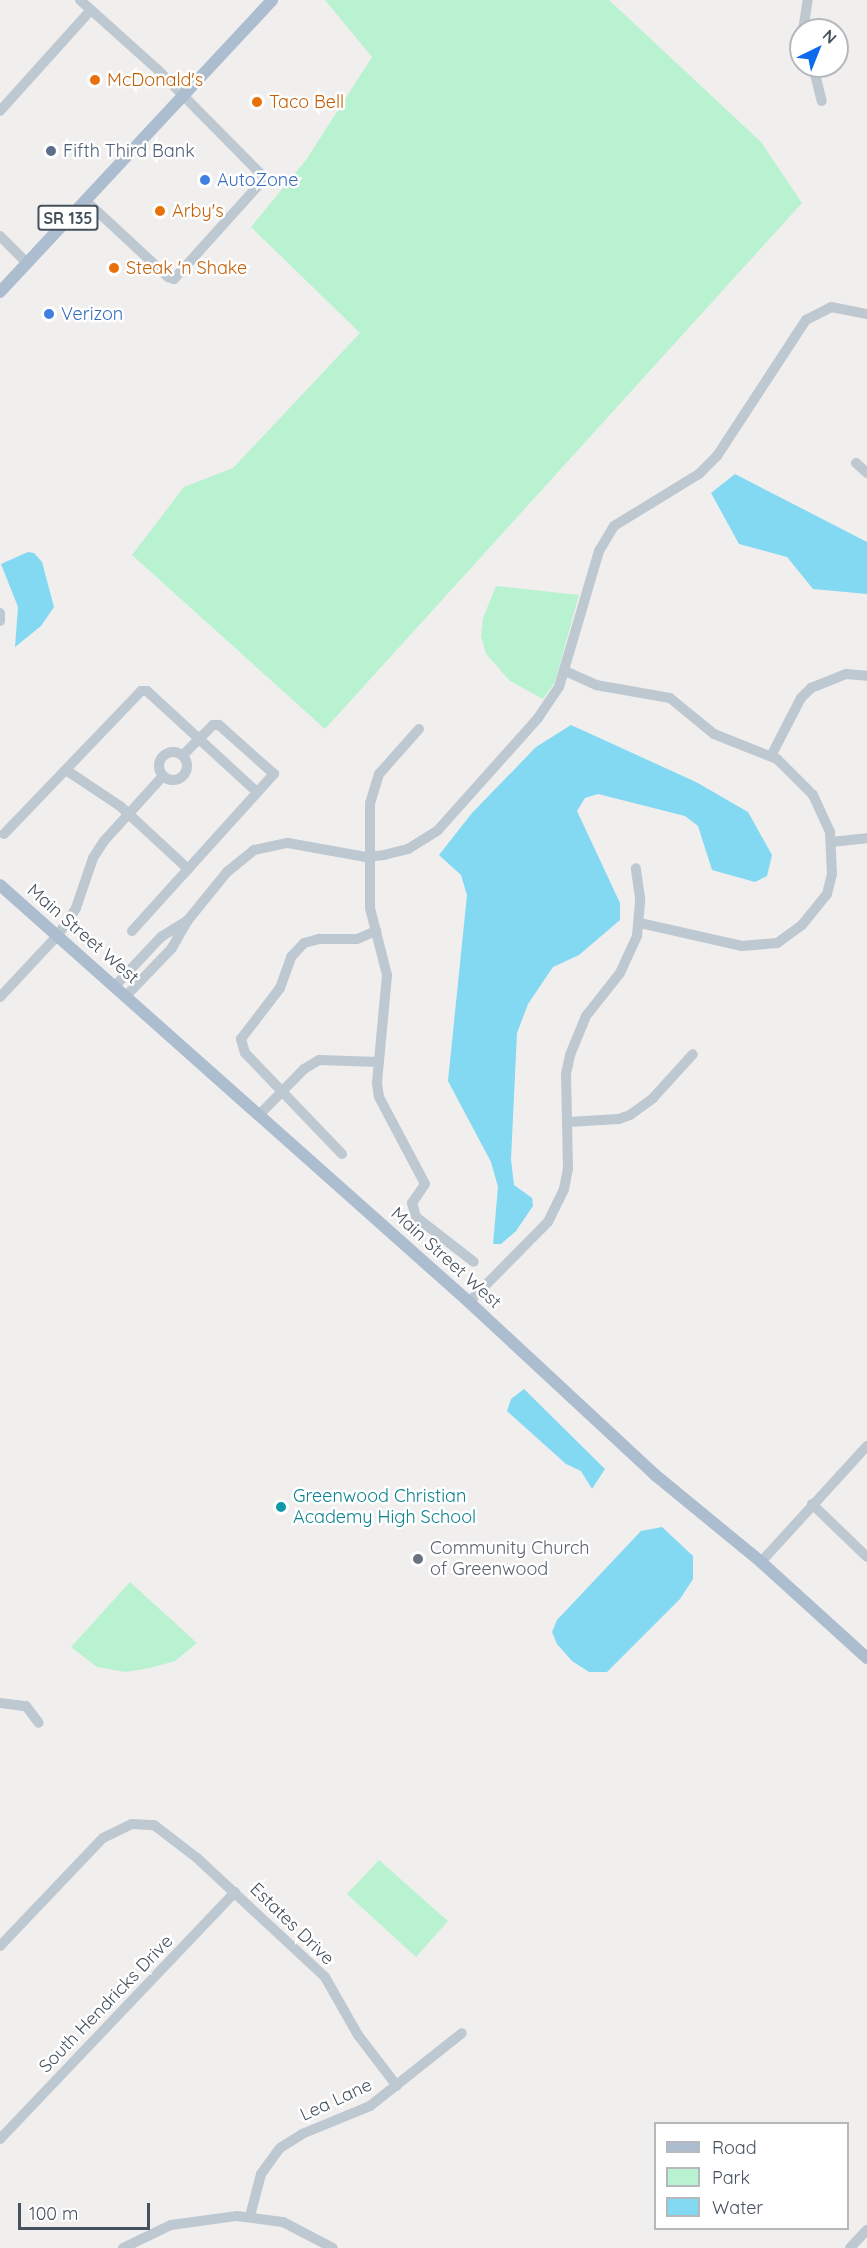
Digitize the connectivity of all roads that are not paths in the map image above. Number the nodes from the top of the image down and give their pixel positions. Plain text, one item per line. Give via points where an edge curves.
1 (80, 0) edge
2 (272, 0) edge
3 (808, 0) edge
4 (91, 10) junction
5 (805, 18) edge
6 (816, 78) edge
7 (183, 96) junction
8 (822, 101) dead end
9 (0, 111) edge
10 (85, 200) junction
11 (0, 236) edge
12 (27, 263) junction
13 (0, 292) edge
14 (867, 314) edge
15 (856, 463) dead end
16 (867, 473) edge
17 (0, 613) edge
18 (0, 621) edge
19 (565, 671) junction
20 (867, 676) edge
21 (419, 729) dead end
22 (199, 739) junction
23 (183, 755) junction
24 (771, 756) junction
25 (66, 770) junction
26 (162, 777) junction
27 (257, 792) junction
28 (128, 814) junction
29 (4, 834) dead end
30 (867, 838) edge
31 (831, 842) junction
32 (370, 857) junction
33 (636, 868) dead end
34 (188, 869) junction
35 (0, 885) edge
36 (188, 920) junction
37 (640, 923) junction
38 (132, 931) dead end
39 (376, 931) junction
40 (58, 935) junction
41 (115, 986) junction
42 (126, 996) junction
43 (0, 997) edge
44 (693, 1053) dead end
45 (379, 1062) junction
46 (284, 1090) junction
47 (259, 1115) junction
48 (568, 1122) junction
49 (342, 1154) dead end
50 (474, 1262) dead end
51 (469, 1302) junction
52 (867, 1446) edge
53 (812, 1504) junction
54 (867, 1557) edge
55 (761, 1562) junction
56 (867, 1658) edge
57 (0, 1703) edge
58 (39, 1723) dead end
59 (235, 1892) junction
60 (0, 1946) edge
61 (462, 2033) dead end
62 (397, 2086) junction
63 (0, 2139) edge
64 (250, 2216) junction
65 (867, 2230) edge
66 (123, 2248) edge
67 (333, 2248) edge
68 (850, 2248) edge

1 - 4 street
2 - 7 main road, SR 135
3 - 5 street
4 - 7 street
4 - 9 street
6 - 8 street
7 - 10 main road, SR 135
7 - 10 street via 265,178 178,277 168,277
10 - 12 main road, SR 135
11 - 12 street
12 - 13 main road, SR 135
14 - 19 street via 839,307 818,312 793,336 709,465 623,518 609,533 599,551
15 - 16 street
17 - 18 street
19 - 24 street via 596,684 670,698 714,734
19 - 32 street via 538,718 438,830 408,849
20 - 24 street via 846,674 811,688 801,698
21 - 32 street via 386,764 373,789
22 - 23 street
22 - 25 street via 147,691 141,691
22 - 27 street
22 - 27 street via 213,725 219,725 274,774
23 - 26 street via 173,750 157,768
23 - 26 street via 188,764 173,782
24 - 31 street via 789,768 813,795
25 - 28 street
25 - 29 street
26 - 28 street
27 - 34 street
28 - 34 street
28 - 40 street via 93,858 76,908
30 - 31 street
31 - 37 street via 832,874 827,894 802,926 777,943 742,946
32 - 36 street via 288,843 264,847 238,860
32 - 39 street via 370,908
33 - 37 street
34 - 38 street
35 - 40 main road, Main Street West
36 - 41 street via 161,937
36 - 42 street via 172,948
37 - 48 street via 620,973 595,1002 575,1036 566,1074
39 - 45 street via 387,975
39 - 46 street via 357,939 304,943 291,957 280,988 242,1033 245,1053
40 - 41 main road, Main Street West
40 - 43 street
41 - 42 main road, Main Street West
42 - 47 main road, Main Street West
44 - 48 street via 653,1098 630,1115
45 - 46 street via 319,1060
45 - 50 street via 379,1097 425,1184 412,1203 412,1210 423,1225
46 - 47 street
46 - 49 street
47 - 51 main road, Main Street West
48 - 51 street via 568,1169 556,1208 536,1235
51 - 55 main road, Main Street West via 654,1474
52 - 53 street
53 - 54 street
53 - 55 street
55 - 56 main road, Main Street West
57 - 58 street via 26,1706
59 - 60 street, Estates Drive via 163,1829 132,1824 103,1838
59 - 62 street, Estates Drive via 325,1977 358,2035
59 - 63 street, South Hendricks Drive
61 - 62 street, Lea Lane
62 - 64 street, Lea Lane via 370,2106 294,2138 280,2148 261,2174
64 - 66 street via 217,2216 171,2225
64 - 67 street via 293,2226
65 - 68 street

